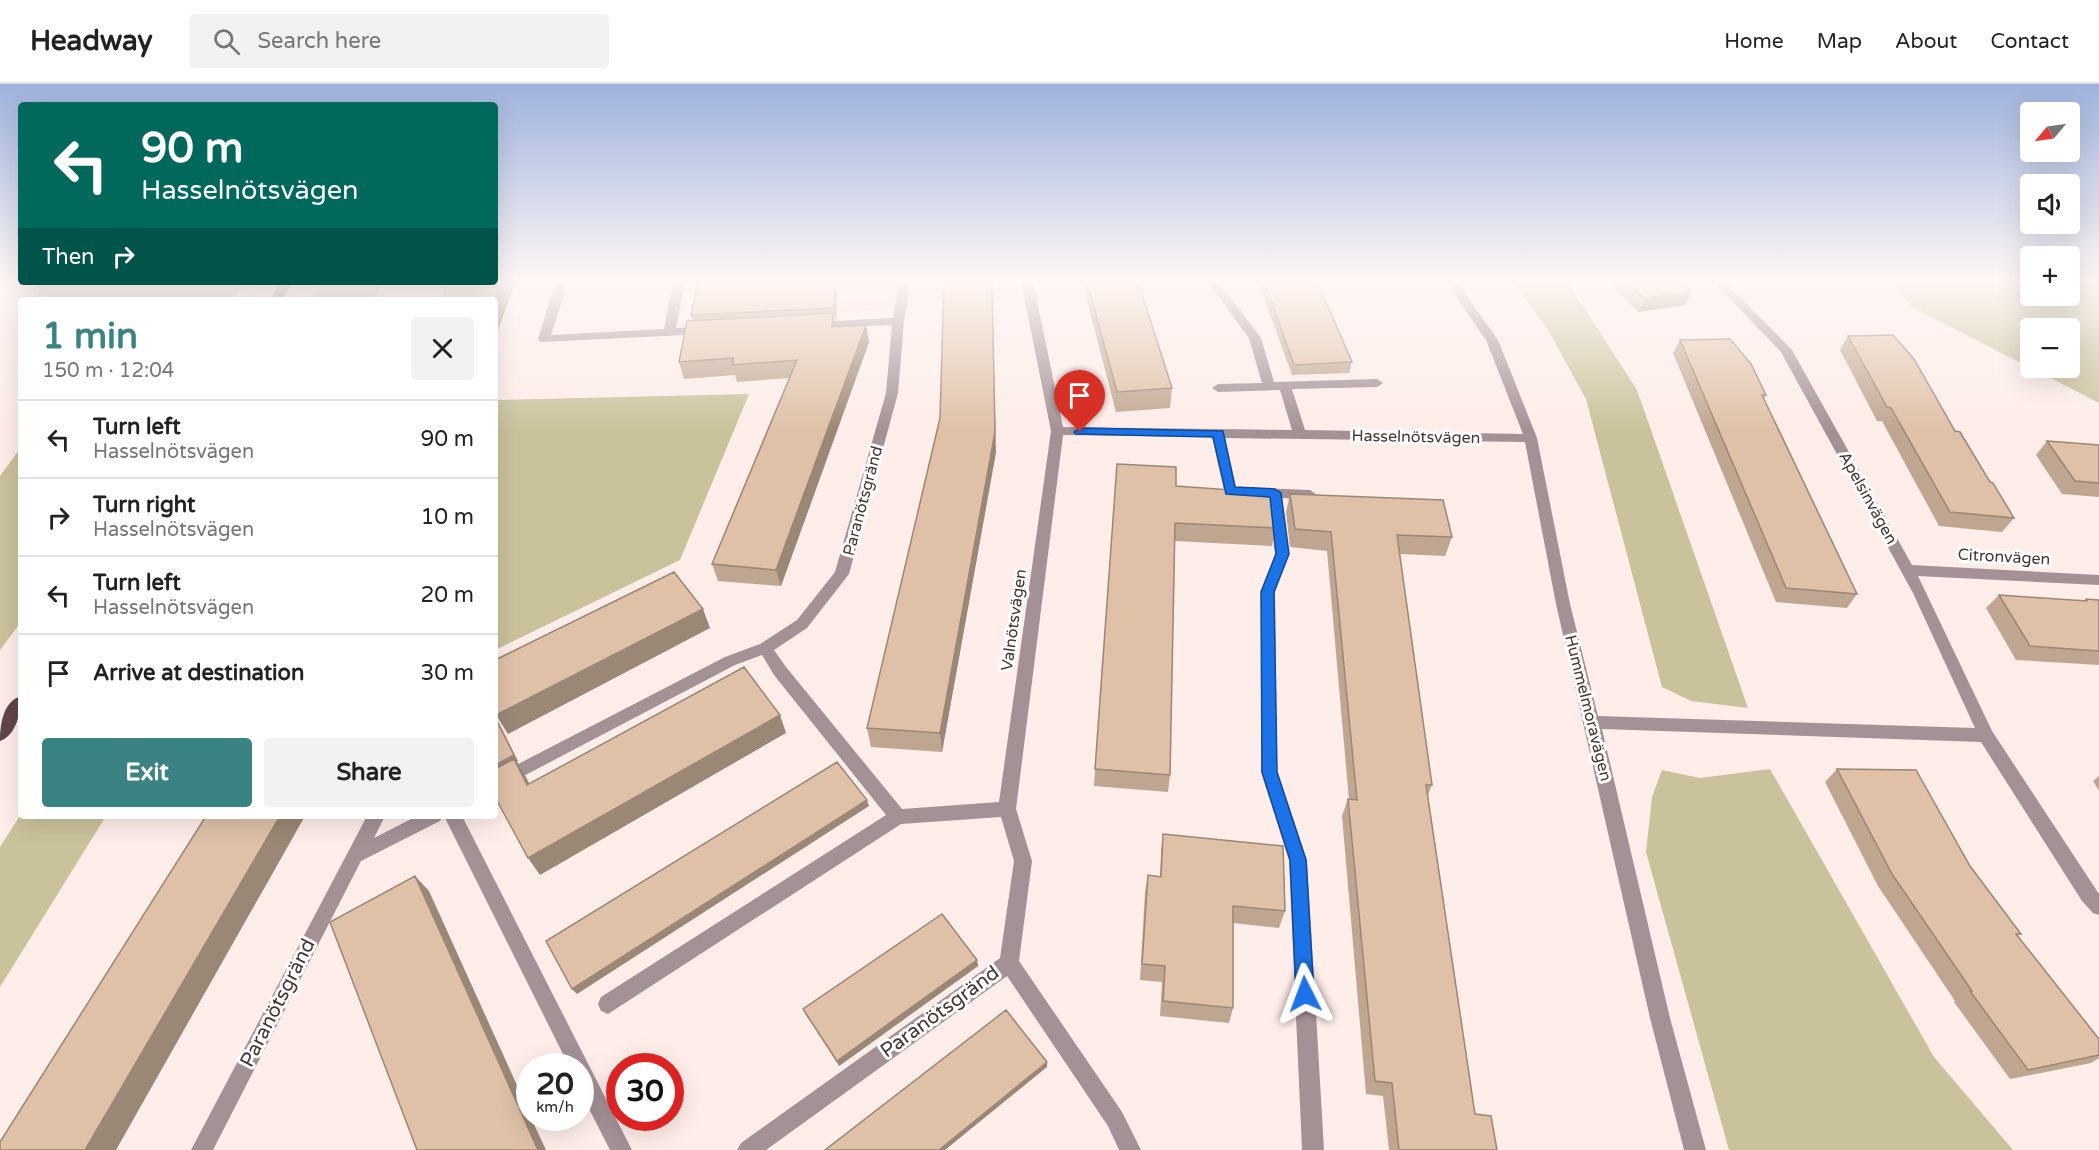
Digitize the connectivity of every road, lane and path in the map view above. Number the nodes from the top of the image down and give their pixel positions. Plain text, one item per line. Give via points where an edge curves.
1 (547, 331) edge
2 (698, 331) edge
3 (897, 331) edge
4 (1037, 331) edge
5 (1250, 331) edge
6 (1485, 331) edge
7 (1767, 331) edge
8 (669, 332) joint
9 (1377, 383) dead end
10 (1285, 386) junction
11 (1269, 387) junction
12 (1218, 388) dead end
13 (1057, 431) junction
14 (1218, 434) junction
15 (1300, 435) junction
16 (1531, 438) junction
17 (1275, 493) junction
18 (1320, 495) edge
19 (1907, 570) junction
20 (2099, 580) edge
21 (765, 648) junction
22 (18, 707) edge
23 (1592, 722) junction
24 (0, 734) edge
25 (1986, 735) junction
26 (498, 782) edge
27 (1007, 808) junction
28 (898, 817) junction
29 (374, 819) edge
30 (428, 819) edge
31 (455, 819) edge
32 (355, 856) junction
33 (2099, 907) edge
34 (1009, 963) junction
35 (608, 1004) dead end
36 (572, 1053) edge
37 (594, 1096) edge
38 (202, 1150) edge
39 (621, 1150) edge
40 (748, 1150) edge
41 (1130, 1150) edge
42 (1313, 1150) edge
43 (1695, 1150) edge

1 - 8 street via 544,339
2 - 8 street
3 - 21 street, Paranötsgränd via 892,393 842,574 802,624
4 - 13 street, Valnötsvägen
5 - 11 street via 1256,338
6 - 16 street, Hummelmoravägen
7 - 19 street, Apelsinvägen via 1786,350
9 - 10 street
10 - 11 street
10 - 15 street
11 - 12 street
13 - 14 street, Hasselnötsvägen
13 - 27 street, Valnötsvägen
14 - 15 street, Hasselnötsvägen
14 - 17 street via 1230,491
15 - 16 street, Hasselnötsvägen
16 - 23 street, Hummelmoravägen via 1563,604
17 - 18 street
17 - 42 street via 1282,554 1268,592 1269,772 1298,860
19 - 20 street, Citronvägen
19 - 25 street, Apelsinvägen
21 - 26 street, Paranötsgränd via 730,661
21 - 28 street
22 - 24 main road
23 - 25 street
23 - 43 street, Hummelmoravägen via 1660,1018
25 - 33 street, Apelsinvägen
27 - 28 street
27 - 34 street, Valnötsvägen via 1023,861
28 - 35 street
29 - 32 street, Paranötsgränd
30 - 32 street
31 - 36 street
32 - 38 street, Paranötsgränd
34 - 40 street, Paranötsgränd
34 - 41 street, Paranötsgränd via 1115,1119
37 - 39 street

